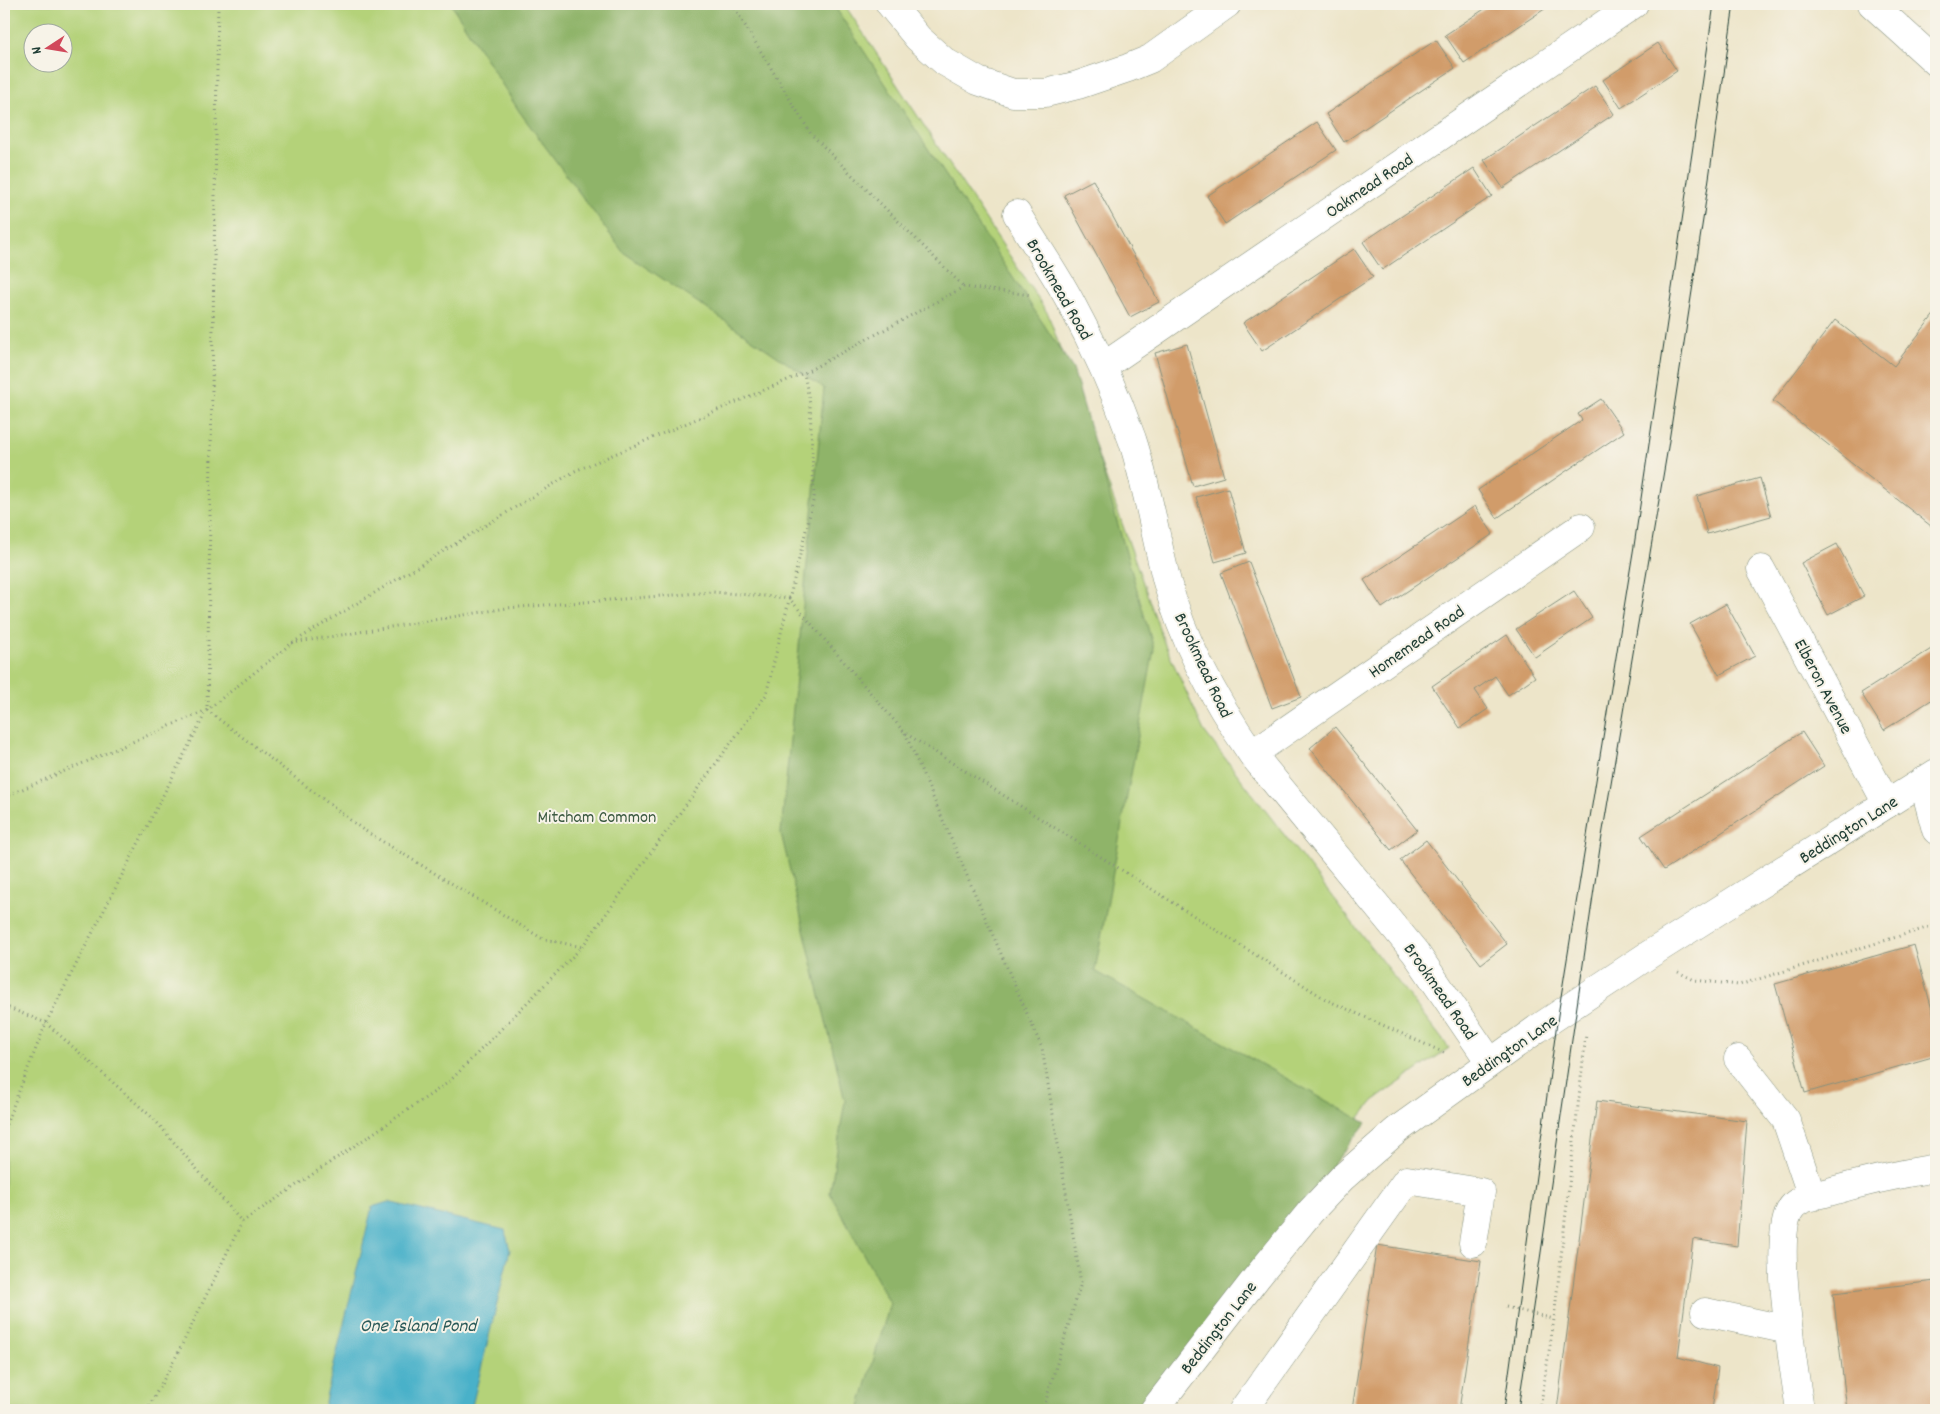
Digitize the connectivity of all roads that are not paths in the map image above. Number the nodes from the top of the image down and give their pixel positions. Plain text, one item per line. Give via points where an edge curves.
1 (890, 4) edge
2 (1227, 4) edge
3 (1634, 4) edge
4 (1872, 4) edge
5 (1936, 62) edge
6 (1016, 214) dead end
7 (1104, 366) junction
8 (1581, 527) dead end
9 (1761, 569) dead end
10 (1252, 754) junction
11 (1930, 777) edge
12 (1887, 804) junction
13 (1936, 830) edge
14 (1738, 1059) dead end
15 (1490, 1062) junction
16 (1936, 1168) edge
17 (1812, 1197) junction
18 (1473, 1243) dead end
19 (1705, 1312) dead end
20 (1789, 1330) junction
21 (1154, 1410) edge
22 (1243, 1410) edge
23 (1800, 1410) edge

1 - 2 street via 918,38 945,62 978,81 1012,93 1046,93 1086,83 1150,58
3 - 7 street, Oakmead Road
4 - 5 street
6 - 7 street, Brookmead Road via 1069,299
7 - 10 street, Brookmead Road via 1132,440 1168,584 1185,632 1231,724
8 - 10 street, Homemead Road
9 - 12 street, Elberon Avenue
10 - 15 street, Brookmead Road via 1415,952
11 - 12 street, Beddington Lane
11 - 13 street
12 - 15 street, Beddington Lane via 1650,954
14 - 17 street via 1786,1120
15 - 21 street, Beddington Lane via 1374,1149 1311,1210
16 - 17 street via 1864,1181
17 - 20 street via 1795,1204 1788,1211 1785,1226 1782,1256
18 - 22 street via 1481,1192 1407,1180
19 - 20 street
20 - 23 street

